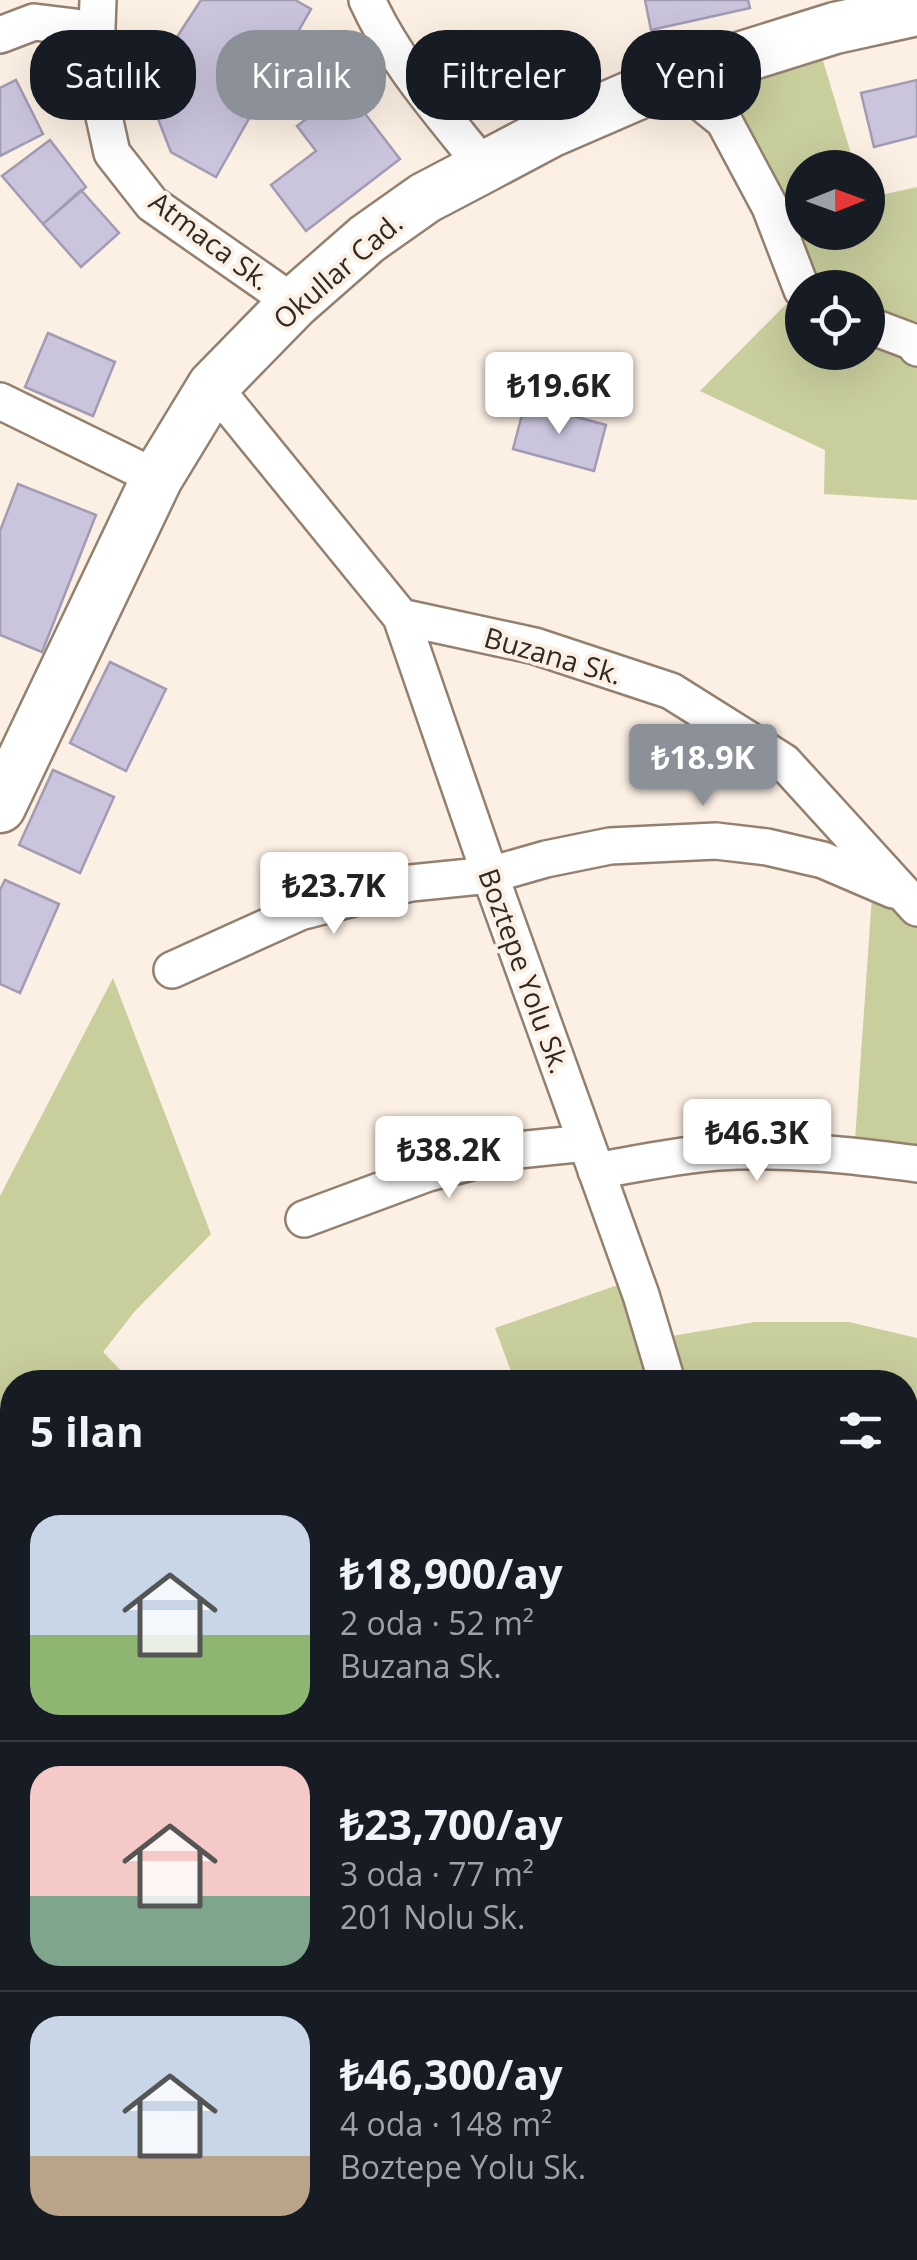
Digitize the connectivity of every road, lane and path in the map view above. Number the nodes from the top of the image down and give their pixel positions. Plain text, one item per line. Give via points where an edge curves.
1 (98, 0) edge
2 (368, 0) edge
3 (917, 10) edge
4 (77, 30) edge
5 (97, 30) edge
6 (0, 35) edge
7 (761, 51) edge
8 (621, 102) edge
9 (105, 120) edge
10 (723, 120) edge
11 (484, 167) junction
12 (794, 270) edge
13 (294, 303) junction
14 (885, 331) edge
15 (917, 348) edge
16 (213, 386) junction
17 (0, 401) edge
18 (157, 478) junction
19 (401, 617) junction
20 (0, 807) edge
21 (490, 875) junction
22 (912, 902) edge
23 (172, 970) dead end
24 (591, 1157) junction
25 (917, 1164) edge
26 (304, 1219) dead end
27 (663, 1370) edge

1 - 5 street, Atmaca Sk.
2 - 11 street via 380,30
3 - 7 main road, Okullar Cad.
4 - 6 street via 34,22
8 - 11 main road, Okullar Cad.
9 - 13 street, Atmaca Sk. via 112,152 152,204
10 - 12 street via 770,206
11 - 13 main road, Okullar Cad. via 425,198
13 - 16 main road, Okullar Cad.
14 - 15 street
16 - 18 main road, Okullar Cad.
16 - 19 street
17 - 18 street
18 - 20 main road, Okullar Cad.
19 - 21 street, Boztepe Yolu Sk.
19 - 22 street, Buzana Sk. via 536,646 670,691 784,762
21 - 22 street via 610,846 716,841 823,860
21 - 23 street via 411,884 300,912
21 - 24 street, Boztepe Yolu Sk.
24 - 25 street via 780,1150
24 - 26 street via 518,1150
24 - 27 street, Boztepe Yolu Sk.

